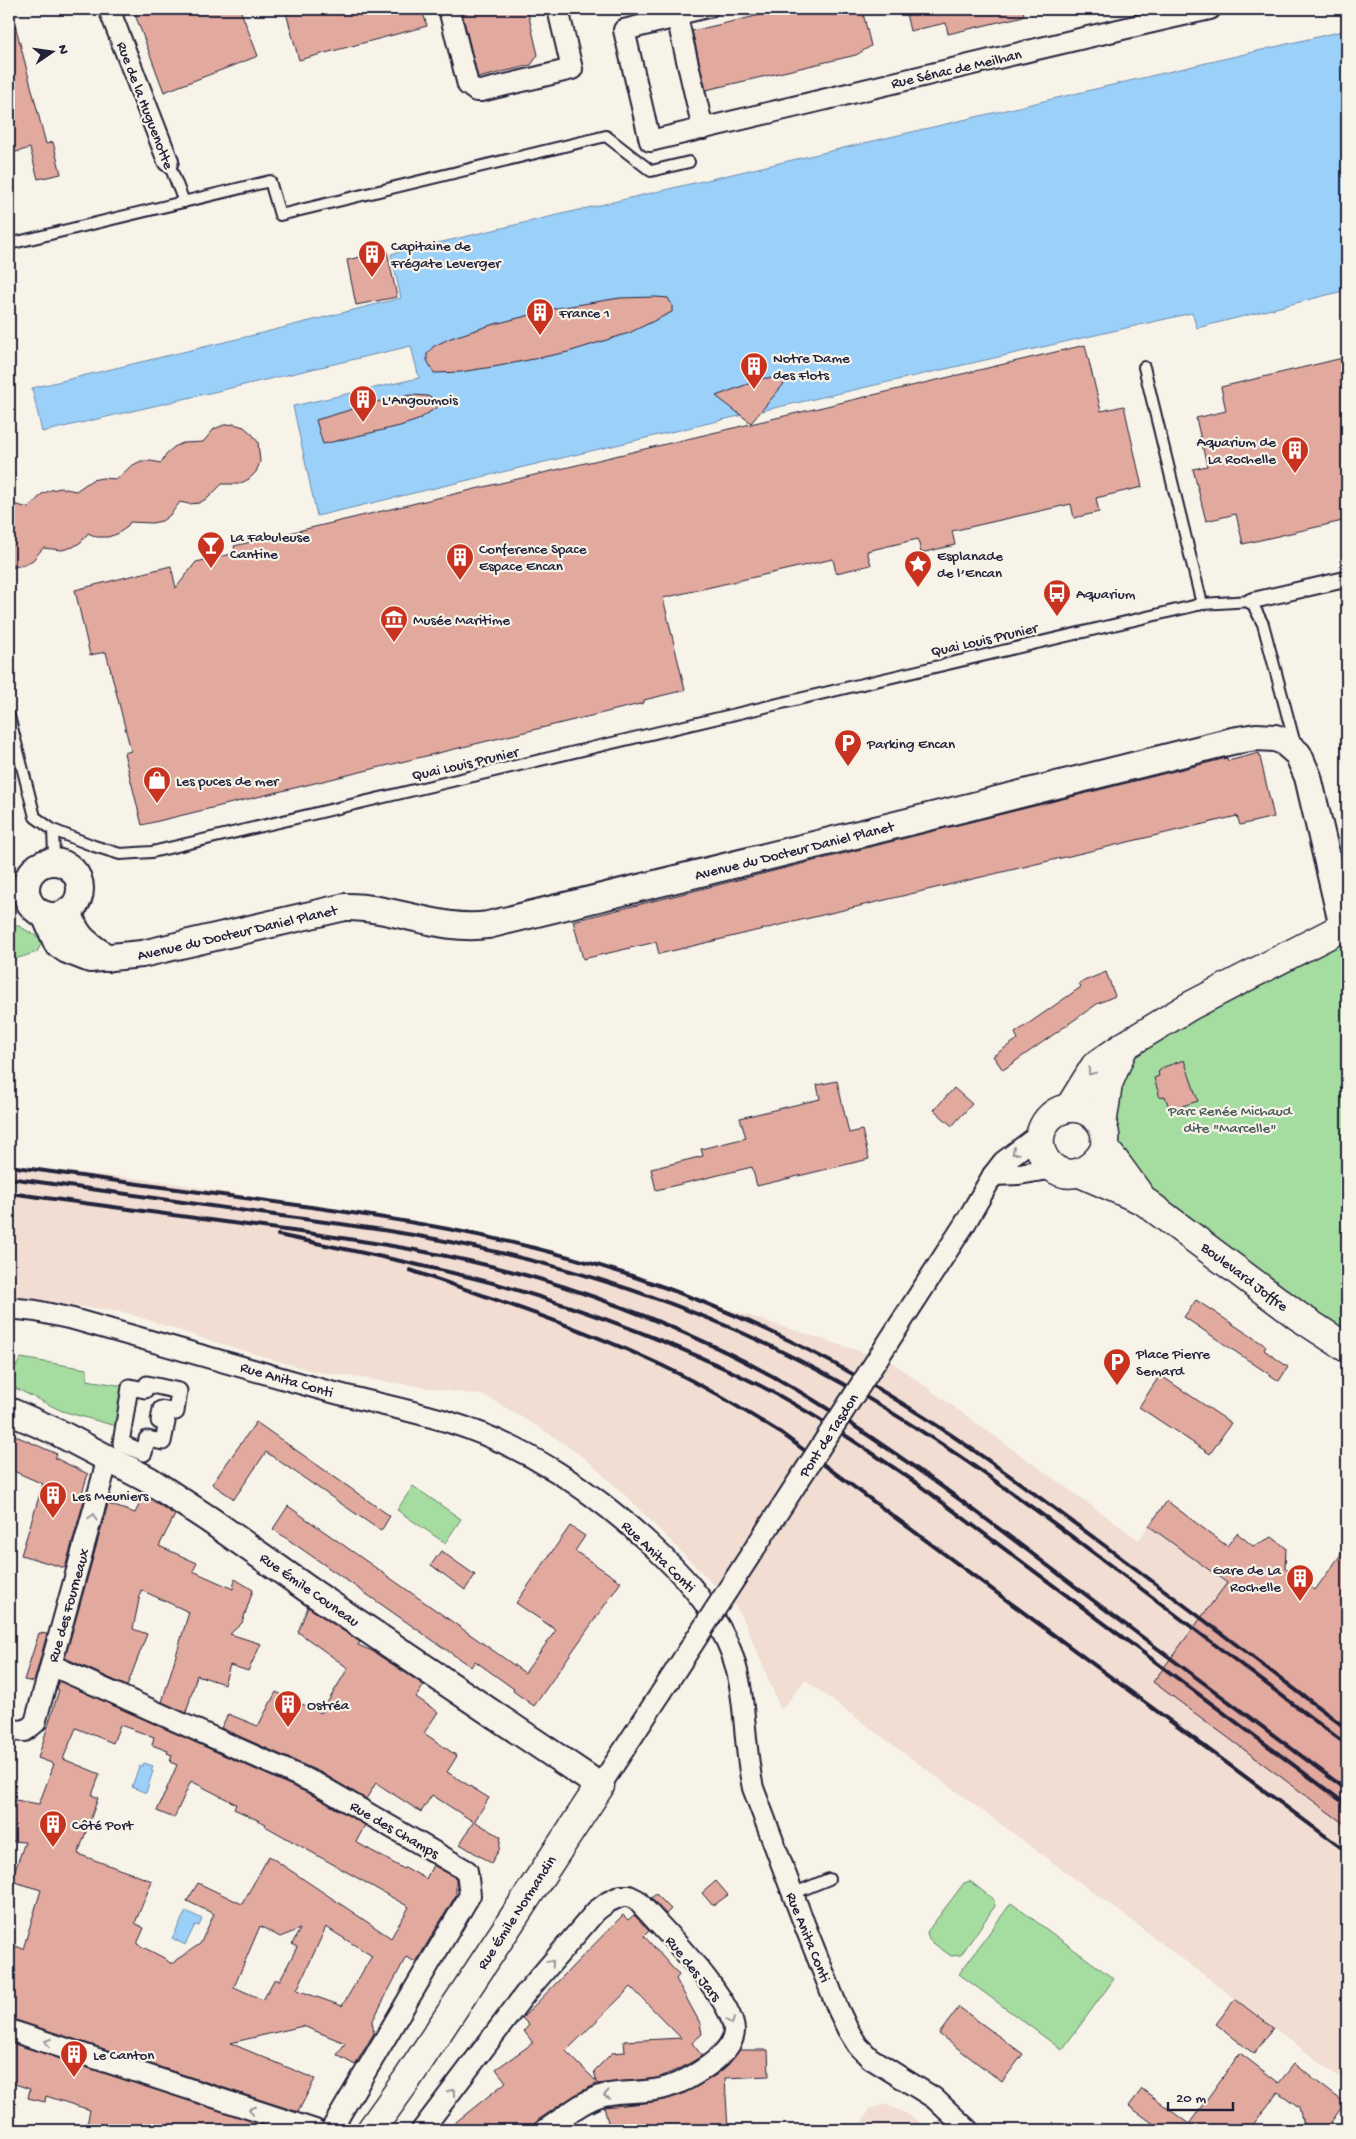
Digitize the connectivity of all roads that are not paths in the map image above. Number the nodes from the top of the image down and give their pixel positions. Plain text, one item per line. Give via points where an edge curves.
1 (109, 9) edge
2 (449, 9) edge
3 (558, 9) edge
4 (710, 9) edge
5 (1210, 9) edge
6 (677, 17) junction
7 (703, 129) junction
8 (168, 161) joint
9 (689, 162) dead end
10 (184, 202) junction
11 (9, 244) edge
12 (1144, 367) dead end
13 (1347, 579) edge
14 (1252, 601) junction
15 (1202, 604) junction
16 (9, 716) edge
17 (1298, 754) junction
18 (53, 830) junction
19 (60, 863) junction
20 (38, 908) edge
21 (1345, 926) edge
22 (1124, 1046) junction
23 (1069, 1108) junction
24 (1040, 1134) junction
25 (1103, 1136) junction
26 (1067, 1170) junction
27 (993, 1175) junction
28 (1144, 1202) junction
29 (9, 1308) edge
30 (36, 1310) junction
31 (9, 1314) edge
32 (1347, 1348) edge
33 (180, 1391) joint
34 (9, 1411) edge
35 (108, 1458) junction
36 (51, 1665) junction
37 (661, 1693) joint
38 (9, 1730) edge
39 (600, 1786) junction
40 (829, 1879) dead end
41 (792, 1894) junction
42 (9, 2030) edge
43 (315, 2130) edge
44 (331, 2130) edge
45 (371, 2130) edge
46 (422, 2130) edge
47 (545, 2130) edge
48 (968, 2130) edge

1 - 8 street, Rue de la Huguenotte
2 - 3 street via 465,77 471,88 481,91 572,69
4 - 6 street
5 - 7 street, Rue Sénac de Meilhan
6 - 7 street
6 - 7 street, Rue Sénac de Meilhan via 624,30 650,141
8 - 10 lane, Rue de la Huguenotte
9 - 10 lane via 650,171 606,136 280,215 270,181
10 - 11 lane
12 - 15 lane
13 - 14 street
14 - 15 lane, Quai Louis Prunier
14 - 17 lane via 1263,624
15 - 18 lane, Quai Louis Prunier via 152,852 120,854
16 - 18 lane, Quai Louis Prunier via 35,817
17 - 20 street, Avenue du Docteur Daniel Planet via 1275,738 1232,741 488,925 456,926 345,908 142,954 90,959 57,943
17 - 21 street, Avenue du Docteur Daniel Planet via 1308,777
18 - 19 lane via 54,855
19 - 20 street via 45,864 31,874 27,882 26,891
19 - 20 street via 72,871 79,886 75,904
21 - 22 main road via 1190,1006
22 -> 23 main road via 1095,1066
22 - 25 main road via 1108,1084
23 - 24 main road via 1050,1116
23 - 25 main road, Boulevard Joffre via 1088,1111 1096,1117
24 - 26 main road, Boulevard Joffre via 1040,1147 1046,1159
24 -> 27 street via 1003,1162
25 - 26 main road via 1100,1159 1091,1168
25 - 28 main road, Boulevard Joffre
26 - 27 street
26 - 28 main road, Boulevard Joffre
27 - 37 street, Pont de Tasdon, bridge via 966,1222
28 - 32 main road, Boulevard Joffre via 1298,1316
29 - 30 street, Rue Anita Conti
30 - 31 street, Rue Anita Conti
30 - 41 street, Rue Anita Conti via 448,1422 499,1440 540,1460 599,1500 677,1569 702,1599 727,1640 739,1678 753,1788
33 - 33 street via 176,1412 161,1409 159,1421 167,1422 163,1442 147,1439 144,1453 121,1443 130,1387 145,1390 147,1384
34 - 35 street, Rue Émile Couneau
36 -> 35 street, Rue des Fourneaux
35 - 39 street, Rue Émile Couneau via 210,1520
36 - 38 street, Rue des Fourneaux via 35,1723 25,1731
36 - 44 street, Rue des Champs via 317,1784 467,1871 470,1895
37 - 39 street, Rue Émile Normandin
39 - 45 main road, Rue Émile Normandin
40 - 41 lane
41 - 48 street, Rue Anita Conti via 838,2009 858,2046 886,2069 934,2098
43 -> 42 street
46 -> 47 street, Rue des Jars via 525,1994 596,1911 621,1896 629,1896 637,1900 698,1969 719,1998 732,2024 732,2041 726,2050 683,2082 666,2088 604,2095

